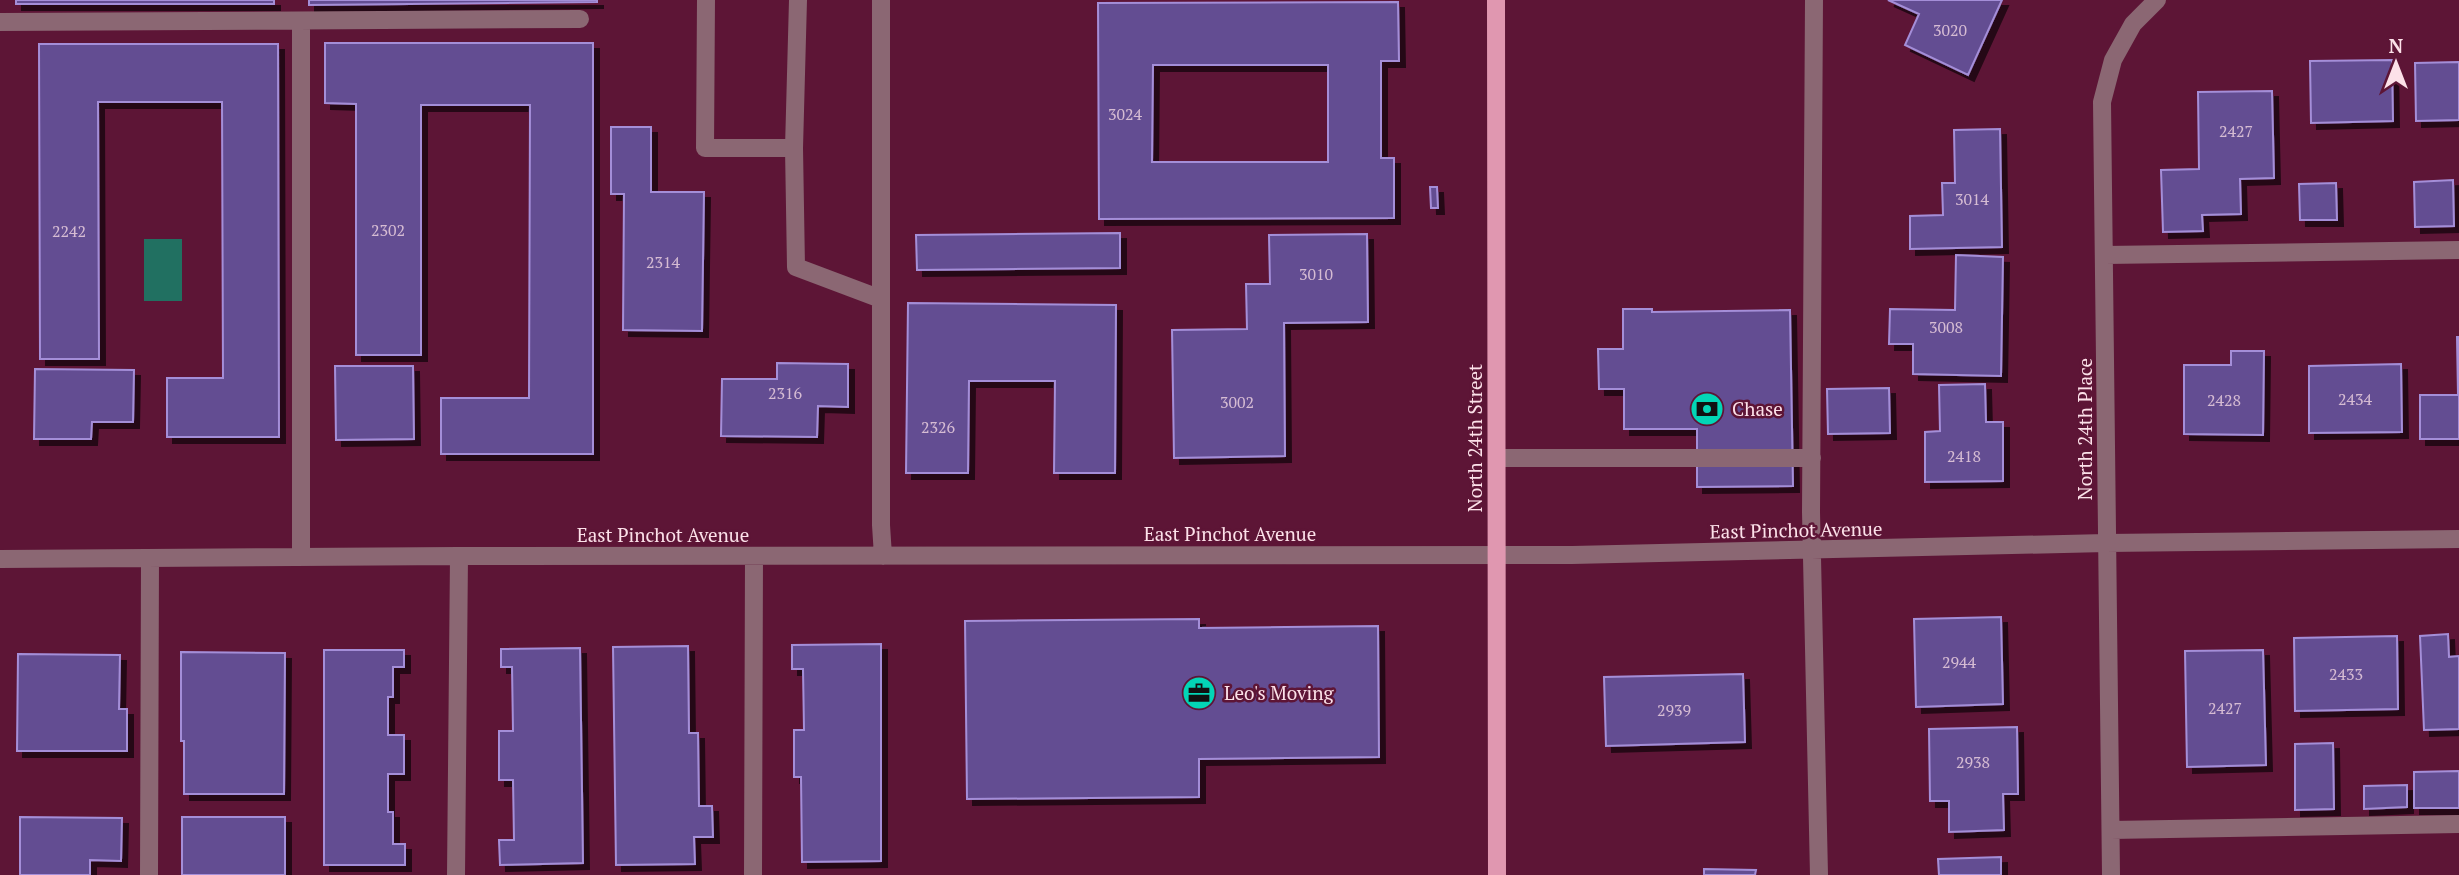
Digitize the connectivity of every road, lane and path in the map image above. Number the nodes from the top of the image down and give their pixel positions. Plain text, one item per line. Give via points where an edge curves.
1 (706, 0) edge
2 (797, 0) edge
3 (881, 0) edge
4 (1496, 0) edge
5 (1814, 0) edge
6 (2157, 0) edge
7 (580, 19) dead end
8 (301, 21) junction
9 (0, 22) edge
10 (794, 148) junction
11 (2459, 250) edge
12 (2105, 255) junction
13 (881, 299) junction
14 (1497, 458) junction
15 (1812, 458) junction
16 (2459, 539) edge
17 (2106, 543) junction
18 (1812, 551) junction
19 (1496, 555) junction
20 (459, 556) junction
21 (754, 556) junction
22 (883, 556) junction
23 (301, 557) junction
24 (150, 558) junction
25 (0, 559) edge
26 (2459, 824) edge
27 (2111, 830) junction
28 (149, 875) edge
29 (456, 875) edge
30 (753, 875) edge
31 (1497, 875) edge
32 (1819, 875) edge
33 (2111, 875) edge

1 - 10 street via 705,148
2 - 10 street
3 - 13 street
4 - 14 main road, North 24th Street
5 - 15 street
6 - 12 street, North 24th Place via 2133,24 2113,60 2102,102
7 - 8 street
8 - 9 street
8 - 23 street
10 - 13 street via 796,267
11 - 12 street
12 - 17 street, North 24th Place
13 - 22 street
14 - 15 street
14 - 19 main road, North 24th Street
15 - 18 street
16 - 17 street, East Pinchot Avenue
17 - 18 street, East Pinchot Avenue
17 - 27 street, North 24th Place
18 - 19 street, East Pinchot Avenue
18 - 32 street
19 - 22 street, East Pinchot Avenue
19 - 31 main road, North 24th Street
20 - 21 street, East Pinchot Avenue
20 - 23 street, East Pinchot Avenue
20 - 29 street
21 - 22 street, East Pinchot Avenue
21 - 30 street
23 - 24 street, East Pinchot Avenue
24 - 25 street, East Pinchot Avenue
24 - 28 street
26 - 27 street
27 - 33 street, North 24th Place

